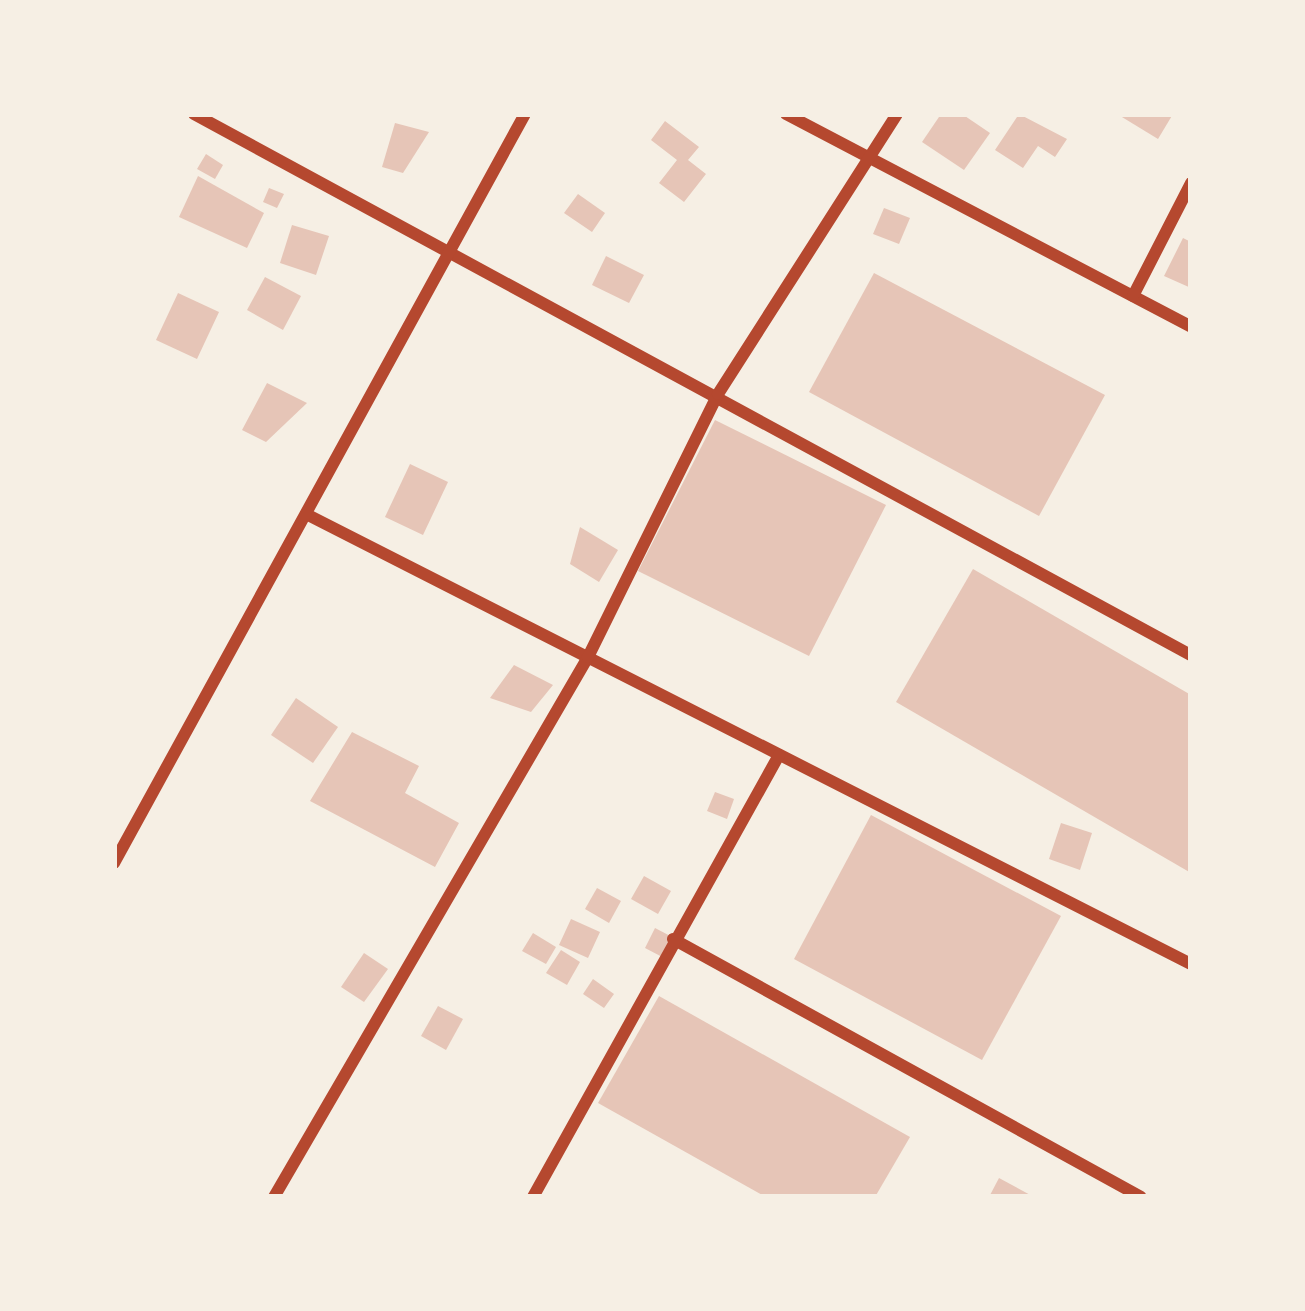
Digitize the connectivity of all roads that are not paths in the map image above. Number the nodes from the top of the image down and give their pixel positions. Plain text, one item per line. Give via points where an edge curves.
1 (194, 114) edge
2 (525, 114) edge
3 (786, 114) edge
4 (897, 114) edge
5 (873, 158) junction
6 (1191, 183) edge
7 (448, 255) junction
8 (1132, 296) junction
9 (1191, 326) edge
10 (718, 394) junction
11 (306, 514) junction
12 (1191, 656) edge
13 (588, 657) junction
14 (779, 754) junction
15 (114, 863) edge
16 (673, 939) junction
17 (1191, 964) edge
18 (274, 1197) edge
19 (533, 1197) edge
20 (1141, 1197) edge

1 - 7 street
2 - 7 street
3 - 5 street
4 - 5 street
5 - 8 street
5 - 10 street
6 - 8 street
7 - 10 street
7 - 11 street
8 - 9 street
10 - 12 street
10 - 13 street
11 - 13 street
11 - 15 street
13 - 14 street
13 - 18 street
14 - 16 street
14 - 17 street
16 - 19 street
16 - 20 street

